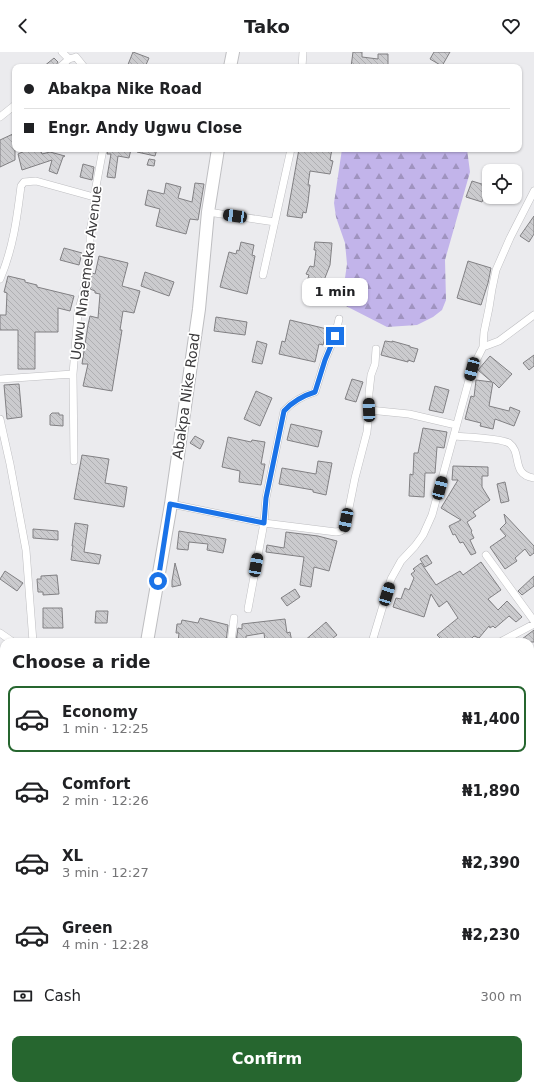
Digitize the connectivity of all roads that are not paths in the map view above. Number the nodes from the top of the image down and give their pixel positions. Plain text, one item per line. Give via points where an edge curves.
1 (62, 52) edge
2 (232, 52) edge
3 (303, 52) edge
4 (74, 56) edge
5 (64, 64) edge
6 (81, 64) edge
7 (230, 64) edge
8 (302, 64) edge
9 (12, 107) edge
10 (0, 117) edge
11 (102, 152) edge
12 (218, 152) edge
13 (290, 152) edge
14 (534, 191) edge
15 (94, 197) junction
16 (208, 212) junction
17 (275, 222) junction
18 (263, 275) dead end
19 (0, 279) edge
20 (534, 315) edge
21 (339, 319) dead end
22 (483, 347) junction
23 (376, 349) dead end
24 (73, 374) junction
25 (1, 379) edge
26 (369, 410) junction
27 (0, 419) edge
28 (456, 425) junction
29 (454, 436) junction
30 (74, 461) dead end
31 (534, 478) edge
32 (170, 504) junction
33 (264, 523) junction
34 (486, 555) dead end
35 (248, 609) dead end
36 (234, 618) dead end
37 (534, 621) edge
38 (534, 624) edge
39 (33, 638) edge
40 (148, 638) edge
41 (232, 638) edge
42 (373, 638) edge
43 (508, 638) edge

1 - 4 street
2 - 7 main road
3 - 8 street
4 - 5 street
4 - 6 street
9 - 10 street
11 - 15 street, Ugwu Nnaemeka Avenue
12 - 16 main road, Abakpa Nike Road
13 - 17 street
14 - 22 street via 496,270
15 - 19 street via 36,181 24,182 21,186 16,226
15 - 24 street, Ugwu Nnaemeka Avenue via 90,254 78,312
16 - 17 street
16 - 32 main road, Abakpa Nike Road via 199,309
17 - 18 street
20 - 22 street via 500,341
21 - 33 street via 315,392 291,402 284,411 266,498
22 - 28 street via 472,369
23 - 26 street via 371,375
24 - 25 street, Ugwu Nnaemeka Avenue
24 - 30 street
26 - 28 street via 409,414
26 - 33 street via 367,432 345,528 336,532
27 - 39 street via 26,550
28 - 29 street
29 - 31 street via 490,438 508,443 513,448 521,472
29 - 42 street via 432,515 423,534 401,561 391,579
32 - 33 street
32 - 40 main road, Abakpa Nike Road
33 - 35 street
34 - 37 street
36 - 41 street
38 - 43 street

